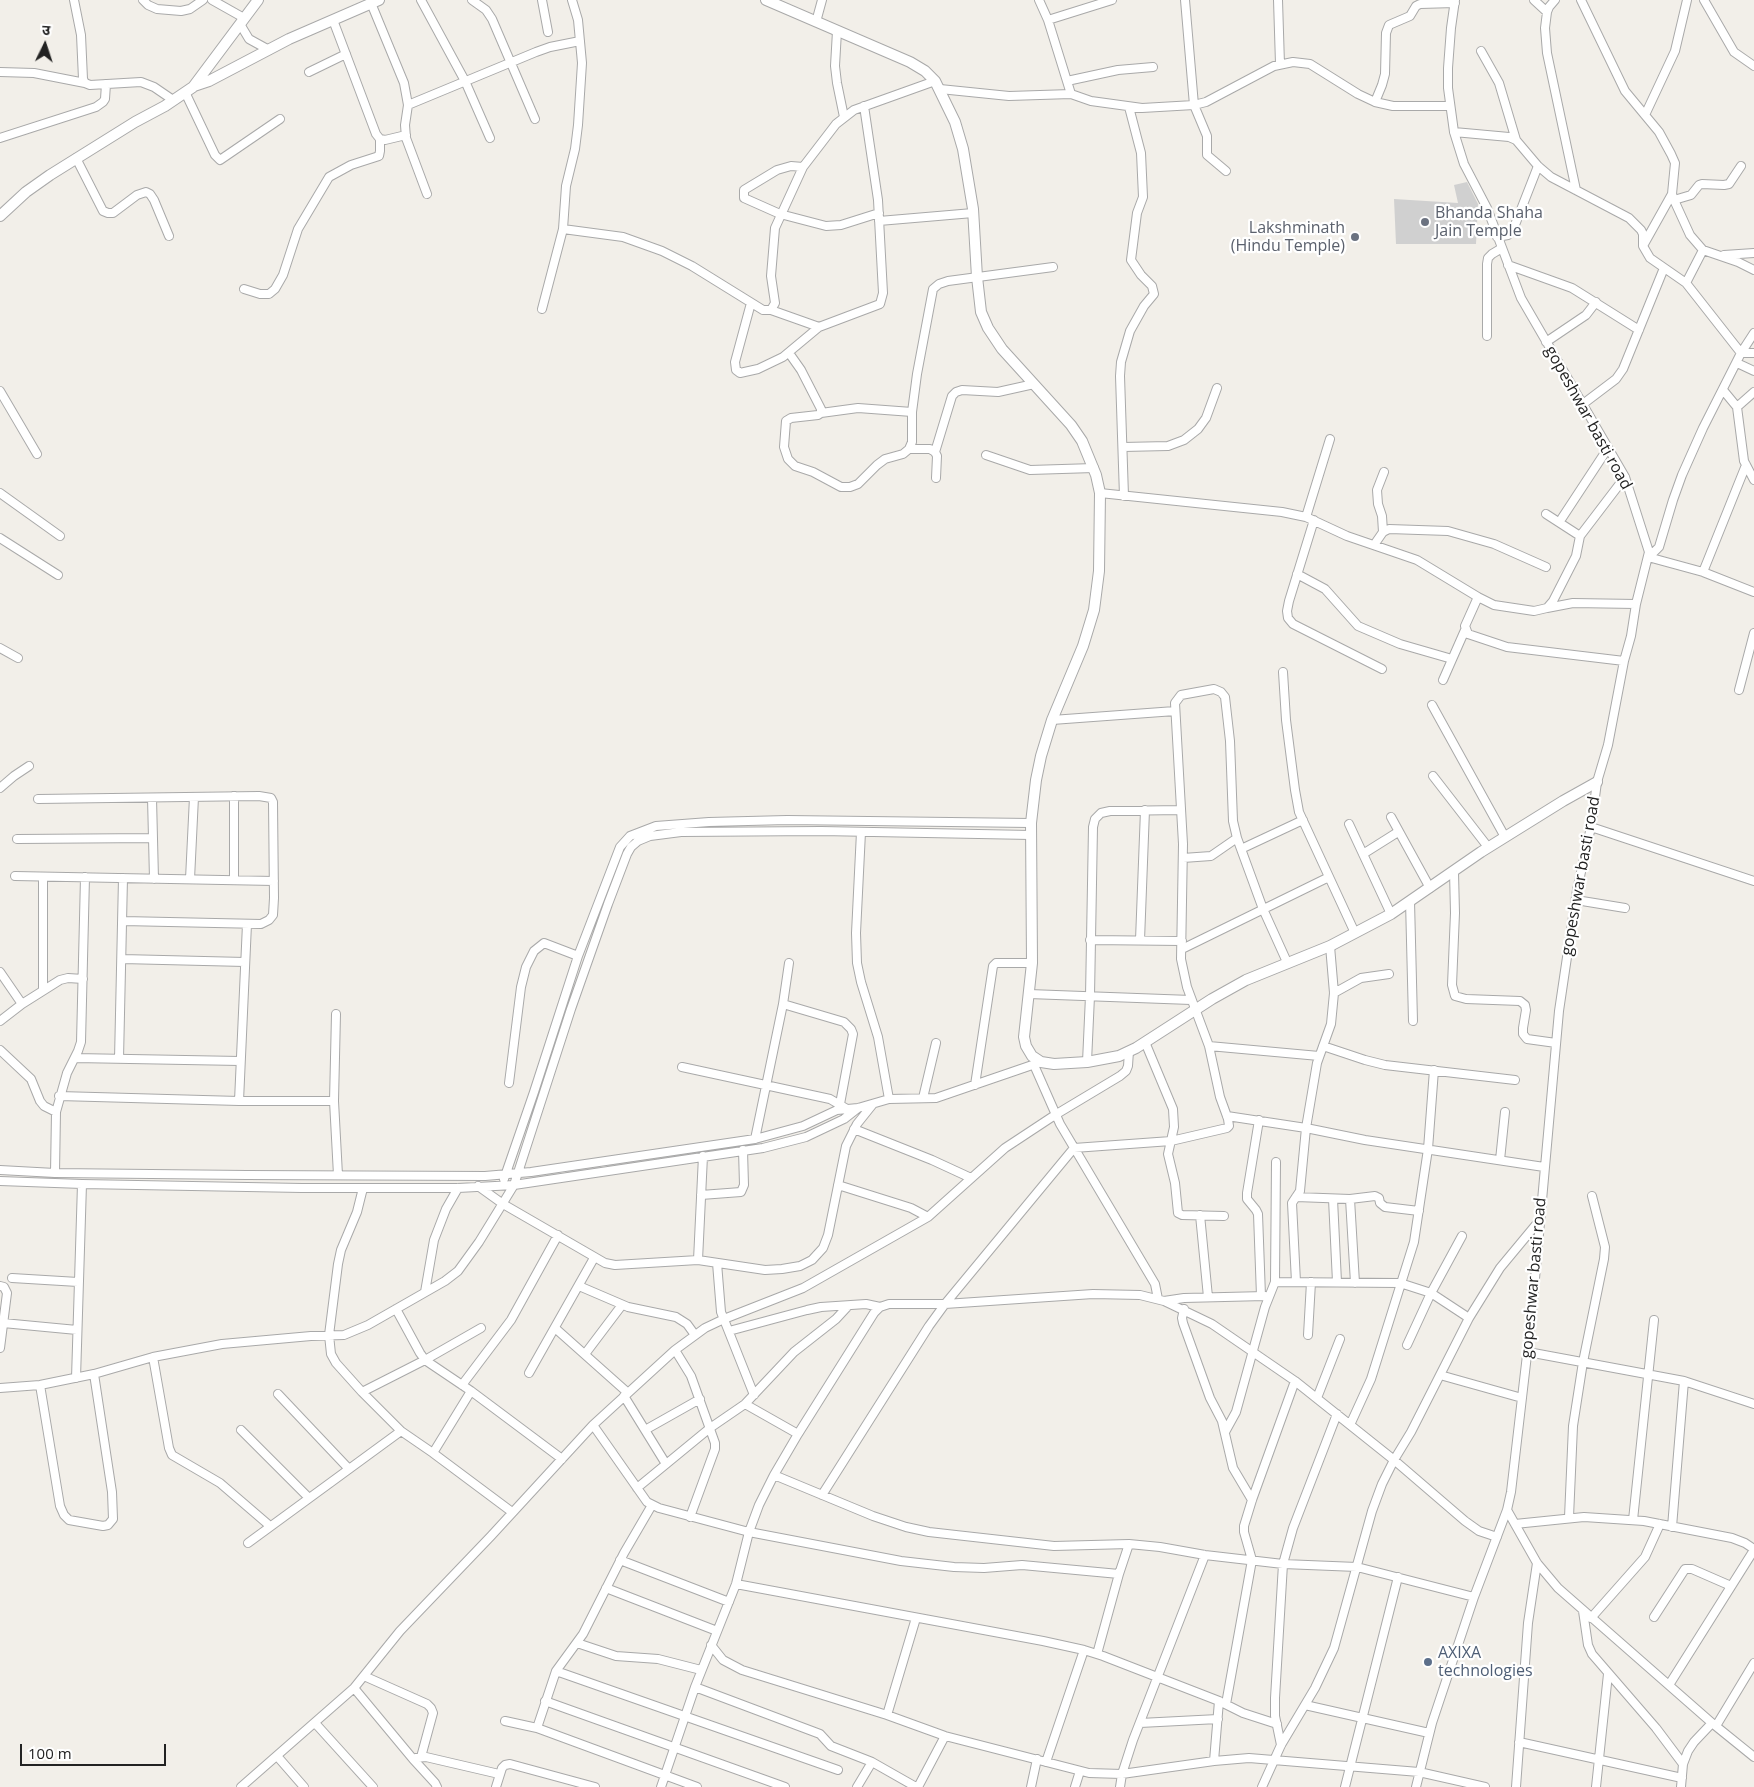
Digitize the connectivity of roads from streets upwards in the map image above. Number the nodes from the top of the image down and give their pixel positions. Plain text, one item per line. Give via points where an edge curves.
1 (74, 0) edge
2 (143, 0) edge
3 (203, 0) edge
4 (212, 0) edge
5 (258, 0) edge
6 (421, 0) edge
7 (472, 0) edge
8 (542, 0) edge
9 (572, 0) edge
10 (822, 0) edge
11 (1039, 0) edge
12 (1112, 0) edge
13 (1185, 0) edge
14 (1278, 0) edge
15 (1534, 0) edge
16 (1555, 0) edge
17 (1581, 0) edge
18 (1687, 0) edge
19 (1704, 0) edge
20 (772, 1) edge
21 (375, 2) edge
22 (1455, 2) edge
23 (1547, 12) junction
24 (239, 18) junction
25 (333, 20) junction
26 (1048, 20) junction
27 (816, 22) junction
28 (837, 31) junction
29 (548, 32) dead end
30 (580, 41) junction
31 (269, 50) junction
32 (1481, 51) dead end
33 (346, 54) junction
34 (511, 62) junction
35 (1280, 64) junction
36 (1754, 66) edge
37 (1153, 67) dead end
38 (0, 72) edge
39 (309, 72) dead end
40 (465, 81) junction
41 (1067, 82) junction
42 (85, 83) junction
43 (106, 84) junction
44 (937, 85) junction
45 (189, 90) junction
46 (1070, 94) junction
47 (171, 99) junction
48 (1375, 102) junction
49 (408, 105) junction
50 (1194, 105) junction
51 (864, 106) junction
52 (1450, 106) junction
53 (1129, 107) junction
54 (1645, 115) junction
55 (844, 117) junction
56 (280, 119) dead end
57 (535, 119) dead end
58 (1454, 132) junction
59 (406, 135) junction
60 (0, 138) edge
61 (490, 138) dead end
62 (380, 139) junction
63 (1516, 140) junction
64 (76, 158) junction
65 (1538, 166) junction
66 (1740, 166) dead end
67 (803, 167) junction
68 (1226, 171) dead end
69 (1576, 190) junction
70 (427, 194) dead end
71 (1673, 197) junction
72 (973, 213) junction
73 (780, 214) junction
74 (0, 216) edge
75 (879, 217) junction
76 (563, 229) junction
77 (169, 236) dead end
78 (1497, 237) junction
79 (1643, 246) junction
80 (1502, 248) junction
81 (1704, 250) junction
82 (1754, 253) edge
83 (1719, 256) junction
84 (1508, 265) junction
85 (1053, 267) dead end
86 (1664, 268) junction
87 (1754, 270) edge
88 (976, 277) junction
89 (1686, 283) junction
90 (244, 289) dead end
91 (1596, 302) junction
92 (751, 303) junction
93 (542, 309) dead end
94 (771, 310) junction
95 (819, 327) junction
96 (1639, 330) junction
97 (1754, 333) edge
98 (1487, 336) dead end
99 (1546, 342) junction
100 (790, 353) junction
101 (1741, 353) junction
102 (1754, 353) edge
103 (1737, 363) junction
104 (1754, 371) edge
105 (1034, 384) junction
106 (1217, 388) dead end
107 (1723, 390) junction
108 (0, 391) edge
109 (1754, 392) edge
110 (1583, 404) junction
111 (1737, 407) junction
112 (912, 412) junction
113 (821, 413) junction
114 (1330, 439) dead end
115 (1123, 447) junction
116 (1608, 448) junction
117 (910, 449) junction
118 (934, 452) junction
119 (37, 454) dead end
120 (986, 455) dead end
121 (1746, 465) junction
122 (1094, 468) junction
123 (1384, 472) dead end
124 (1625, 477) junction
125 (936, 478) dead end
126 (1754, 480) edge
127 (0, 493) edge
128 (1100, 493) junction
129 (1124, 496) junction
130 (1546, 514) dead end
131 (1310, 518) junction
132 (1562, 518) dead end
133 (1384, 532) junction
134 (60, 536) dead end
135 (1580, 536) junction
136 (1, 539) edge
137 (1374, 545) junction
138 (1649, 554) junction
139 (1546, 567) dead end
140 (1703, 572) junction
141 (1297, 574) junction
142 (58, 575) dead end
143 (1754, 592) edge
144 (1478, 597) junction
145 (1636, 604) junction
146 (1547, 608) junction
147 (1465, 630) junction
148 (1754, 633) edge
149 (0, 648) edge
150 (18, 658) dead end
151 (1452, 659) junction
152 (1624, 661) junction
153 (1382, 669) dead end
154 (1283, 672) dead end
155 (1443, 680) dead end
156 (1739, 690) dead end
157 (1432, 705) dead end
158 (1175, 711) junction
159 (1052, 720) junction
160 (29, 766) dead end
161 (1433, 776) dead end
162 (1597, 782) junction
163 (0, 788) edge
164 (234, 796) junction
165 (194, 797) junction
166 (152, 798) junction
167 (38, 799) dead end
168 (1145, 810) junction
169 (1181, 810) junction
170 (1391, 817) dead end
171 (1303, 820) junction
172 (1031, 823) junction
173 (1349, 824) dead end
174 (1592, 827) junction
175 (861, 832) junction
176 (1398, 832) junction
177 (1031, 835) junction
178 (1504, 837) junction
179 (153, 838) junction
180 (1237, 838) junction
181 (17, 839) dead end
182 (1488, 847) junction
183 (1241, 848) junction
184 (1363, 854) junction
185 (1183, 858) junction
186 (1454, 872) junction
187 (16, 876) dead end
188 (43, 877) junction
189 (85, 877) junction
190 (1329, 877) junction
191 (123, 878) junction
192 (154, 879) junction
193 (190, 879) junction
194 (234, 880) junction
195 (274, 881) junction
196 (1754, 881) edge
197 (1430, 888) junction
198 (1576, 900) junction
199 (1410, 901) junction
200 (1263, 908) junction
201 (1625, 908) dead end
202 (1391, 914) junction
203 (123, 921) junction
204 (247, 924) junction
205 (1354, 933) junction
206 (1090, 940) junction
207 (1140, 940) junction
208 (1182, 945) junction
209 (1330, 946) junction
210 (578, 956) junction
211 (122, 959) junction
212 (245, 962) junction
213 (1287, 962) junction
214 (789, 963) dead end
215 (1032, 963) junction
216 (0, 972) edge
217 (1389, 974) dead end
218 (83, 979) junction
219 (43, 989) junction
220 (1334, 992) junction
221 (1029, 994) junction
222 (1090, 996) junction
223 (1191, 1000) junction
224 (22, 1004) junction
225 (783, 1004) junction
226 (1195, 1010) junction
227 (336, 1014) dead end
228 (0, 1021) edge
229 (1413, 1021) dead end
230 (1145, 1042) junction
231 (936, 1043) dead end
232 (1556, 1044) junction
233 (1209, 1046) junction
234 (1323, 1046) junction
235 (0, 1050) edge
236 (1129, 1051) junction
237 (1319, 1056) junction
238 (74, 1058) junction
239 (119, 1059) junction
240 (240, 1061) junction
241 (1087, 1062) junction
242 (1037, 1063) junction
243 (682, 1067) dead end
244 (1434, 1070) junction
245 (1515, 1080) dead end
246 (509, 1083) dead end
247 (767, 1085) junction
248 (975, 1085) junction
249 (60, 1096) junction
250 (923, 1098) junction
251 (890, 1099) junction
252 (239, 1101) junction
253 (334, 1101) junction
254 (874, 1104) junction
255 (844, 1107) junction
256 (858, 1108) junction
257 (56, 1112) junction
258 (1505, 1112) dead end
259 (1055, 1115) junction
260 (1227, 1116) junction
261 (1259, 1120) junction
262 (1306, 1128) junction
263 (854, 1129) junction
264 (755, 1139) junction
265 (1171, 1141) junction
266 (1074, 1148) junction
267 (1428, 1149) junction
268 (744, 1150) junction
269 (703, 1156) junction
270 (1500, 1160) junction
271 (1276, 1162) dead end
272 (1544, 1167) junction
273 (0, 1170) edge
274 (55, 1173) junction
275 (518, 1173) junction
276 (338, 1175) junction
277 (505, 1175) junction
278 (971, 1178) junction
279 (0, 1181) edge
280 (82, 1184) junction
281 (502, 1185) junction
282 (514, 1185) junction
283 (478, 1186) junction
284 (838, 1186) junction
285 (363, 1188) junction
286 (458, 1188) junction
287 (701, 1196) junction
288 (1592, 1196) dead end
289 (1296, 1197) junction
290 (1332, 1199) junction
291 (1350, 1199) junction
292 (503, 1204) junction
293 (1419, 1212) junction
294 (1200, 1215) junction
295 (1224, 1216) dead end
296 (928, 1217) junction
297 (1539, 1220) junction
298 (558, 1235) junction
299 (1462, 1236) dead end
300 (594, 1258) junction
301 (698, 1260) junction
302 (717, 1263) junction
303 (12, 1278) dead end
304 (78, 1282) junction
305 (1275, 1282) junction
306 (1296, 1282) junction
307 (1311, 1282) junction
308 (1337, 1282) junction
309 (1355, 1282) junction
310 (1400, 1283) junction
311 (0, 1286) edge
312 (579, 1286) junction
313 (426, 1292) junction
314 (1431, 1292) junction
315 (1265, 1296) junction
316 (1208, 1297) junction
317 (1161, 1300) junction
318 (946, 1304) junction
319 (622, 1305) junction
320 (848, 1306) junction
321 (880, 1307) junction
322 (396, 1309) junction
323 (1184, 1309) junction
324 (1469, 1318) junction
325 (724, 1319) junction
326 (1654, 1320) dead end
327 (3, 1323) junction
328 (481, 1328) dead end
329 (555, 1328) junction
330 (77, 1330) junction
331 (729, 1331) junction
332 (329, 1335) junction
333 (695, 1335) junction
334 (1308, 1335) dead end
335 (1340, 1339) dead end
336 (1407, 1345) dead end
337 (0, 1348) edge
338 (675, 1350) junction
339 (1253, 1352) junction
340 (1528, 1352) junction
341 (585, 1354) junction
342 (153, 1357) junction
343 (425, 1360) junction
344 (1583, 1362) junction
345 (528, 1373) dead end
346 (94, 1374) junction
347 (1648, 1374) junction
348 (1440, 1375) junction
349 (76, 1378) junction
350 (1684, 1381) junction
351 (1295, 1382) junction
352 (40, 1385) junction
353 (462, 1385) junction
354 (0, 1388) edge
355 (471, 1391) junction
356 (362, 1392) junction
357 (278, 1394) dead end
358 (626, 1395) junction
359 (754, 1395) junction
360 (1316, 1398) junction
361 (1522, 1398) junction
362 (700, 1399) junction
363 (745, 1404) junction
364 (1754, 1404) edge
365 (1337, 1414) junction
366 (593, 1425) junction
367 (1350, 1425) junction
368 (710, 1428) junction
369 (241, 1430) dead end
370 (645, 1430) junction
371 (401, 1431) junction
372 (1225, 1432) junction
373 (798, 1434) junction
374 (433, 1452) junction
375 (562, 1459) junction
376 (1394, 1460) junction
377 (666, 1464) junction
378 (349, 1469) junction
379 (774, 1475) junction
380 (637, 1488) junction
381 (822, 1495) junction
382 (309, 1498) junction
383 (1252, 1500) junction
384 (652, 1505) junction
385 (1507, 1510) junction
386 (512, 1512) junction
387 (690, 1516) junction
388 (1569, 1517) junction
389 (1632, 1520) junction
390 (1515, 1524) junction
391 (1660, 1524) junction
392 (270, 1526) junction
393 (1672, 1527) junction
394 (749, 1532) junction
395 (1497, 1537) junction
396 (248, 1543) dead end
397 (1129, 1544) junction
398 (1754, 1550) edge
399 (1205, 1555) junction
400 (620, 1560) junction
401 (1252, 1560) junction
402 (1751, 1561) edge
403 (1536, 1563) junction
404 (1283, 1564) junction
405 (1357, 1567) junction
406 (1119, 1574) junction
407 (1398, 1577) junction
408 (736, 1584) junction
409 (1731, 1586) junction
410 (606, 1588) junction
411 (1474, 1597) junction
412 (729, 1602) junction
413 (1583, 1611) junction
414 (1654, 1617) dead end
415 (916, 1618) junction
416 (1591, 1618) junction
417 (717, 1631) junction
418 (577, 1643) junction
419 (711, 1645) junction
420 (1084, 1650) junction
421 (1097, 1654) junction
422 (1754, 1663) edge
423 (701, 1670) junction
424 (556, 1671) junction
425 (1608, 1674) junction
426 (364, 1676) junction
427 (1157, 1678) junction
428 (1669, 1685) junction
429 (695, 1687) junction
430 (354, 1688) junction
431 (545, 1700) junction
432 (1222, 1703) junction
433 (1305, 1705) junction
434 (887, 1715) junction
435 (685, 1716) junction
436 (1218, 1719) junction
437 (1363, 1719) junction
438 (505, 1721) dead end
439 (315, 1723) junction
440 (1140, 1723) junction
441 (1277, 1724) junction
442 (1714, 1724) junction
443 (537, 1728) junction
444 (1430, 1733) junction
445 (945, 1736) junction
446 (1519, 1742) junction
447 (674, 1746) junction
448 (1281, 1746) junction
449 (277, 1756) junction
450 (1754, 1757) edge
451 (417, 1758) junction
452 (1037, 1759) junction
453 (1599, 1759) junction
454 (1214, 1760) junction
455 (1275, 1760) junction
456 (872, 1762) junction
457 (1046, 1762) junction
458 (1683, 1764) junction
459 (1350, 1765) junction
460 (838, 1770) dead end
461 (1080, 1771) junction
462 (1419, 1772) junction
463 (499, 1774) junction
464 (1122, 1774) junction
465 (665, 1775) junction
466 (1682, 1778) junction
467 (241, 1787) edge
468 (304, 1787) edge
469 (373, 1787) edge
470 (437, 1787) edge
471 (496, 1787) edge
472 (595, 1787) edge
473 (661, 1787) edge
474 (697, 1787) edge
475 (784, 1787) edge
476 (858, 1787) edge
477 (917, 1787) edge
478 (1031, 1787) edge
479 (1075, 1787) edge
480 (1120, 1787) edge
481 (1262, 1787) edge
482 (1345, 1787) edge
483 (1416, 1787) edge
484 (1485, 1787) edge
485 (1516, 1787) edge
486 (1596, 1787) edge
487 (1681, 1787) edge

1 - 42 street
2 - 3 street via 157,9 181,11
4 - 24 street
5 - 24 street
6 - 40 street
7 - 34 street via 492,19
8 - 29 street
9 - 30 street
10 - 27 street
11 - 26 street
12 - 26 street
13 - 50 street
14 - 35 street
15 - 23 street
16 - 23 street
17 - 54 street via 1625,91
18 - 54 street via 1675,51
19 - 36 street via 1734,52
20 - 27 street
21 - 25 street
21 - 49 street via 404,83
22 - 48 street via 1420,4 1410,16 1389,25 1385,74
22 - 52 street, gopeshwar basti road via 1448,68
23 - 69 street via 1547,53
24 - 31 street via 249,39
24 - 45 street
25 - 31 street
25 - 33 street
26 - 41 street
27 - 28 street
28 - 44 street via 910,62 925,71
28 - 55 street via 835,66
30 - 34 street via 550,47
30 - 76 street via 582,63 578,125 566,186
31 - 45 street
32 - 63 street via 1499,83
33 - 39 street
33 - 62 street
34 - 40 street
34 - 57 street
35 - 48 street via 1310,64
35 - 50 street
37 - 41 street via 1118,70
38 - 42 street via 34,73
40 - 49 street
40 - 61 street
41 - 46 street
42 - 43 street
43 - 47 street via 141,82
43 - 60 street via 105,99 96,107
44 - 46 street via 1009,96
44 - 51 street
44 - 72 street via 955,122 963,148
45 - 47 street
45 - 56 street via 215,155 220,160
46 - 53 street
47 - 64 street
48 - 52 street via 1393,106
49 - 59 street
50 - 53 street
50 - 68 street via 1207,136 1207,154
51 - 55 street
51 - 75 street
52 - 58 street, gopeshwar basti road
53 - 115 street via 1142,153 1144,197 1136,213 1131,260 1152,286 1154,294 1130,331 1121,362
54 - 71 street via 1662,136 1675,163
55 - 67 street
58 - 63 street
58 - 78 street, gopeshwar basti road via 1464,164 1488,208
59 - 62 street
59 - 70 street
62 - 90 street via 379,156 329,177 298,228 275,289 269,294 260,294
63 - 65 street
64 - 74 street via 26,192
64 - 77 street via 103,212 113,213 146,192 154,200
65 - 69 street
65 - 78 street via 1513,230 1508,235
66 - 71 street via 1729,184 1702,184 1691,195
67 - 73 street
67 - 73 street via 777,170 744,190 744,198
69 - 79 street via 1629,218 1643,234
71 - 79 street
71 - 81 street via 1690,235
72 - 75 street
72 - 88 street
73 - 75 street via 835,226
73 - 94 street via 773,239 771,276 775,303
75 - 95 street via 883,293 880,304
76 - 92 street via 623,237 662,251
76 - 93 street
78 - 80 street, gopeshwar basti road
79 - 86 street via 1650,258
80 - 84 street, gopeshwar basti road
80 - 98 street via 1488,258
81 - 83 street
81 - 89 street
82 - 83 street
83 - 87 street
84 - 91 street via 1572,288
84 - 99 street, gopeshwar basti road via 1521,298
85 - 88 street
86 - 89 street
86 - 96 street
88 - 105 street via 981,312 988,328 1002,349
88 - 112 street via 948,281 933,289
89 - 101 street
91 - 96 street
91 - 99 street via 1586,315
92 - 94 street via 763,310
92 - 100 street via 735,362 736,370 740,373 758,369
94 - 95 street
95 - 100 street
96 - 110 street via 1616,379
97 - 101 street
99 - 110 street, gopeshwar basti road
100 - 113 street via 820,405
101 - 102 street
101 - 103 street
103 - 104 street
103 - 107 street
105 - 118 street via 998,392 956,392
105 - 122 street via 1077,433
106 - 115 street via 1206,418 1184,440 1168,446
107 - 111 street
107 - 138 street via 1682,475 1659,547
108 - 119 street
109 - 111 street
110 - 116 street, gopeshwar basti road
111 - 121 street
112 - 113 street via 858,408
112 - 117 street
113 - 117 street via 786,421 784,447 788,459 795,466 840,487 858,484 885,459
114 - 131 street
115 - 129 street
116 - 124 street, gopeshwar basti road
116 - 132 street
117 - 118 street
118 - 125 street via 937,456
120 - 122 street via 1030,470
121 - 126 street
121 - 140 street
122 - 128 street
123 - 133 street via 1377,497
124 - 135 street
124 - 138 street, gopeshwar basti road
127 - 134 street
128 - 129 street
128 - 159 street via 1099,571 1094,610 1083,646
129 - 131 street via 1282,512
130 - 135 street
131 - 137 street
131 - 141 street
133 - 137 street
133 - 139 street via 1390,529 1453,532 1494,544
135 - 146 street via 1576,556
136 - 142 street
137 - 144 street via 1418,560
138 - 140 street
138 - 145 street, gopeshwar basti road
140 - 143 street
141 - 151 street via 1325,589 1358,626 1400,644
141 - 153 street via 1288,618
144 - 146 street via 1507,608 1534,611
144 - 147 street
145 - 146 street via 1573,603
145 - 152 street, gopeshwar basti road
147 - 151 street
147 - 152 street via 1468,634 1507,647
148 - 156 street
149 - 150 street
151 - 155 street
152 - 162 street, gopeshwar basti road via 1608,745
154 - 171 street via 1295,790
157 - 178 street
158 - 159 street
158 - 169 street
158 - 180 street via 1175,703 1181,695 1214,689 1225,697 1233,821
159 - 172 street via 1036,780
160 - 163 street
161 - 182 street
162 - 174 street, gopeshwar basti road
162 - 178 street
164 - 165 street
164 - 194 street
164 - 195 street via 268,796 274,802
165 - 166 street
165 - 193 street
166 - 167 street
166 - 179 street
168 - 169 street
168 - 206 street via 1110,811 1095,819
168 - 207 street
169 - 185 street
170 - 176 street
171 - 183 street
171 - 190 street
172 - 177 street
172 - 210 street via 787,820 656,826 630,836 620,847
173 - 184 street
174 - 196 street
174 - 198 street, gopeshwar basti road
175 - 177 street
175 - 251 street via 856,933 858,963 885,1066
175 - 275 street via 681,832 650,836 631,847 574,1000
176 - 184 street
176 - 197 street
177 - 215 street
178 - 182 street
179 - 181 street
179 - 192 street
180 - 183 street
180 - 185 street via 1211,856
182 - 186 street
183 - 200 street
184 - 202 street
185 - 208 street
186 - 197 street
186 - 232 street via 1452,985 1455,996 1520,1001 1526,1010 1523,1034 1527,1039
187 - 188 street
188 - 189 street
188 - 219 street
189 - 191 street
189 - 218 street
190 - 200 street
190 - 205 street
191 - 192 street
191 - 203 street
192 - 193 street
193 - 194 street
194 - 195 street
195 - 204 street via 273,915 260,924
197 - 199 street
198 - 201 street
198 - 232 street, gopeshwar basti road
199 - 202 street
199 - 229 street
200 - 208 street
200 - 213 street
202 - 205 street
203 - 204 street
203 - 211 street
204 - 212 street
205 - 209 street
206 - 207 street
206 - 222 street
207 - 208 street
208 - 223 street via 1184,974
209 - 213 street
209 - 220 street
210 - 246 street via 544,944 534,951 521,987
210 - 277 street
211 - 212 street
211 - 239 street
212 - 240 street
213 - 226 street via 1246,980
214 - 225 street
215 - 221 street
215 - 248 street via 996,963 993,966
216 - 224 street
217 - 220 street via 1361,978
218 - 219 street via 60,980
218 - 238 street via 80,1042
219 - 224 street
220 - 234 street via 1332,1024
221 - 222 street
221 - 242 street via 1024,1037
222 - 223 street
222 - 241 street
223 - 226 street
224 - 228 street
225 - 247 street
225 - 255 street via 844,1022 852,1029
226 - 230 street
226 - 233 street
227 - 253 street
230 - 236 street
230 - 265 street via 1173,1109
231 - 250 street
232 - 272 street, gopeshwar basti road
233 - 237 street
233 - 260 street
234 - 237 street
234 - 244 street via 1372,1062
235 - 257 street via 31,1079 44,1106
236 - 241 street
236 - 259 street via 1126,1071
237 - 262 street
238 - 239 street
238 - 249 street
239 - 240 street
240 - 252 street
241 - 242 street
242 - 248 street
242 - 259 street
243 - 247 street
244 - 245 street
244 - 267 street
247 - 255 street via 830,1098
247 - 264 street
248 - 250 street via 936,1098
249 - 252 street
249 - 257 street
250 - 251 street
251 - 254 street
252 - 253 street
253 - 276 street
254 - 256 street
254 - 263 street
255 - 256 street
255 - 264 street via 790,1130
256 - 268 street via 844,1120 806,1136
257 - 274 street
258 - 270 street
259 - 266 street
259 - 278 street via 1005,1148
260 - 261 street
260 - 265 street via 1227,1128
261 - 262 street
261 - 315 street via 1246,1193 1258,1214
262 - 267 street
262 - 289 street via 1300,1191
263 - 278 street
263 - 284 street via 846,1146
264 - 275 street
265 - 266 street
265 - 294 street via 1168,1154 1178,1212
266 - 317 street via 1155,1284
266 - 318 street
267 - 270 street
267 - 293 street
268 - 269 street
268 - 287 street via 741,1192
269 - 282 street
269 - 287 street
270 - 272 street
271 - 305 street
272 - 297 street, gopeshwar basti road
273 - 274 street
274 - 276 street
275 - 277 street
275 - 282 street
276 - 277 street
277 - 281 street
278 - 296 street
279 - 280 street
280 - 285 street
280 - 304 street
281 - 282 street
281 - 283 street
282 - 292 street
283 - 286 street
283 - 292 street
284 - 296 street via 911,1208
284 - 302 street via 825,1242 812,1260 800,1266 765,1270
285 - 286 street
285 - 332 street via 340,1257
286 - 313 street via 434,1240
287 - 301 street
288 - 344 street via 1605,1247
289 - 290 street
289 - 306 street via 1292,1203
290 - 291 street
290 - 308 street
291 - 293 street via 1375,1196 1385,1207
291 - 309 street
292 - 298 street
292 - 313 street via 458,1271
293 - 310 street via 1414,1242
294 - 295 street
294 - 316 street
296 - 325 street via 803,1288
297 - 324 street via 1500,1268
297 - 340 street, gopeshwar basti road
298 - 300 street
298 - 353 street via 511,1320
299 - 314 street
300 - 301 street via 615,1265
300 - 312 street
301 - 302 street
302 - 325 street via 719,1304
303 - 304 street
304 - 330 street
305 - 306 street
305 - 315 street
306 - 307 street
307 - 308 street
307 - 334 street
308 - 309 street
309 - 310 street
310 - 314 street
310 - 367 street via 1371,1380
311 - 327 street via 6,1293
312 - 319 street
312 - 329 street
313 - 322 street
314 - 324 street
314 - 336 street
315 - 316 street
315 - 339 street
316 - 317 street
317 - 318 street via 1140,1295 1093,1294
317 - 323 street
318 - 321 street via 888,1304
318 - 381 street
319 - 333 street via 676,1317
319 - 341 street
320 - 321 street via 866,1304
320 - 331 street via 807,1310
320 - 359 street via 794,1352
321 - 373 street
322 - 332 street via 354,1332
322 - 343 street
323 - 339 street
323 - 372 street via 1183,1323
324 - 348 street
325 - 331 street
325 - 333 street
326 - 347 street
327 - 330 street
327 - 337 street
328 - 343 street
329 - 341 street
329 - 345 street
330 - 349 street
331 - 359 street
332 - 342 street via 222,1344
332 - 356 street via 331,1354 336,1363
333 - 338 street
335 - 360 street
338 - 358 street
338 - 362 street
339 - 351 street
339 - 372 street via 1236,1412
340 - 344 street
340 - 361 street, gopeshwar basti road
341 - 358 street
342 - 346 street
342 - 392 street via 172,1455 220,1483
343 - 353 street
343 - 356 street
344 - 347 street
344 - 388 street via 1571,1444
346 - 349 street
346 - 352 street via 112,1492 112,1519 108,1525 69,1520 64,1515
347 - 350 street
347 - 389 street
348 - 361 street
348 - 376 street
349 - 352 street
350 - 364 street
350 - 393 street
351 - 360 street
351 - 383 street
352 - 354 street
353 - 355 street
355 - 374 street
355 - 375 street
356 - 371 street
357 - 378 street
358 - 366 street
358 - 370 street
359 - 363 street
360 - 365 street
361 - 385 street, gopeshwar basti road
362 - 368 street
362 - 370 street
363 - 368 street
363 - 373 street
365 - 367 street
365 - 404 street via 1293,1528
366 - 375 street
366 - 380 street
367 - 376 street
368 - 377 street
368 - 387 street via 715,1448
369 - 382 street
370 - 377 street
371 - 374 street
371 - 378 street
372 - 383 street via 1233,1468
373 - 379 street
374 - 386 street
375 - 386 street
376 - 395 street via 1465,1521 1479,1531
376 - 405 street via 1372,1511
377 - 380 street
378 - 382 street
379 - 381 street
379 - 394 street
380 - 384 street
381 - 397 street via 898,1524 929,1532 1054,1546
382 - 392 street
383 - 401 street via 1244,1532
384 - 387 street
384 - 400 street
385 - 390 street
385 - 395 street, gopeshwar basti road
386 - 426 street via 400,1631
387 - 394 street
388 - 389 street
388 - 390 street
389 - 391 street
390 - 403 street
391 - 393 street
391 - 416 street via 1645,1557
392 - 396 street
393 - 398 street via 1739,1540
394 - 406 street via 954,1567 1022,1565
394 - 408 street
395 - 411 street, gopeshwar basti road
397 - 399 street
397 - 406 street
398 - 402 street
399 - 401 street
399 - 427 street
400 - 410 street
400 - 412 street
401 - 404 street
401 - 432 street
402 - 409 street
403 - 413 street
403 - 446 street
404 - 405 street
404 - 441 street via 1275,1698
405 - 407 street
405 - 433 street via 1325,1672
406 - 421 street
407 - 411 street
407 - 437 street
408 - 412 street
408 - 415 street
409 - 414 street via 1692,1568 1685,1569
409 - 428 street
410 - 417 street
410 - 418 street
411 - 444 street, gopeshwar basti road
412 - 417 street
413 - 416 street
413 - 425 street via 1588,1645
415 - 420 street
415 - 434 street
416 - 428 street
417 - 419 street
418 - 423 street via 616,1656 658,1659
418 - 424 street
419 - 423 street
419 - 434 street via 723,1660 742,1670
420 - 421 street
420 - 457 street
421 - 427 street
422 - 442 street
423 - 429 street
424 - 431 street
424 - 435 street
425 - 453 street
425 - 458 street
426 - 430 street
426 - 451 street via 431,1708 433,1712
427 - 432 street
427 - 440 street
428 - 442 street
429 - 435 street
429 - 456 street via 820,1734 831,1746
430 - 439 street
430 - 451 street
431 - 443 street
431 - 447 street
432 - 436 street
432 - 441 street
433 - 437 street
433 - 448 street
434 - 445 street
435 - 447 street
435 - 460 street
436 - 440 street
436 - 454 street
437 - 444 street
437 - 459 street
438 - 443 street
439 - 449 street
439 - 469 street
440 - 464 street
441 - 448 street
442 - 450 street
442 - 458 street via 1694,1742
443 - 465 street
444 - 462 street, gopeshwar basti road
445 - 452 street
445 - 477 street
446 - 453 street
446 - 485 street
447 - 465 street
447 - 475 street
448 - 455 street
449 - 467 street
449 - 468 street
451 - 463 street
451 - 470 street
452 - 457 street
452 - 478 street
453 - 466 street
453 - 486 street
454 - 455 street
454 - 464 street
455 - 459 street
455 - 481 street
456 - 476 street
456 - 477 street
457 - 461 street
458 - 466 street
459 - 462 street
459 - 482 street
461 - 464 street
461 - 479 street
462 - 483 street, gopeshwar basti road
462 - 484 street
463 - 471 street
463 - 472 street via 505,1765 510,1764
464 - 480 street
465 - 473 street
465 - 474 street
466 - 487 street

